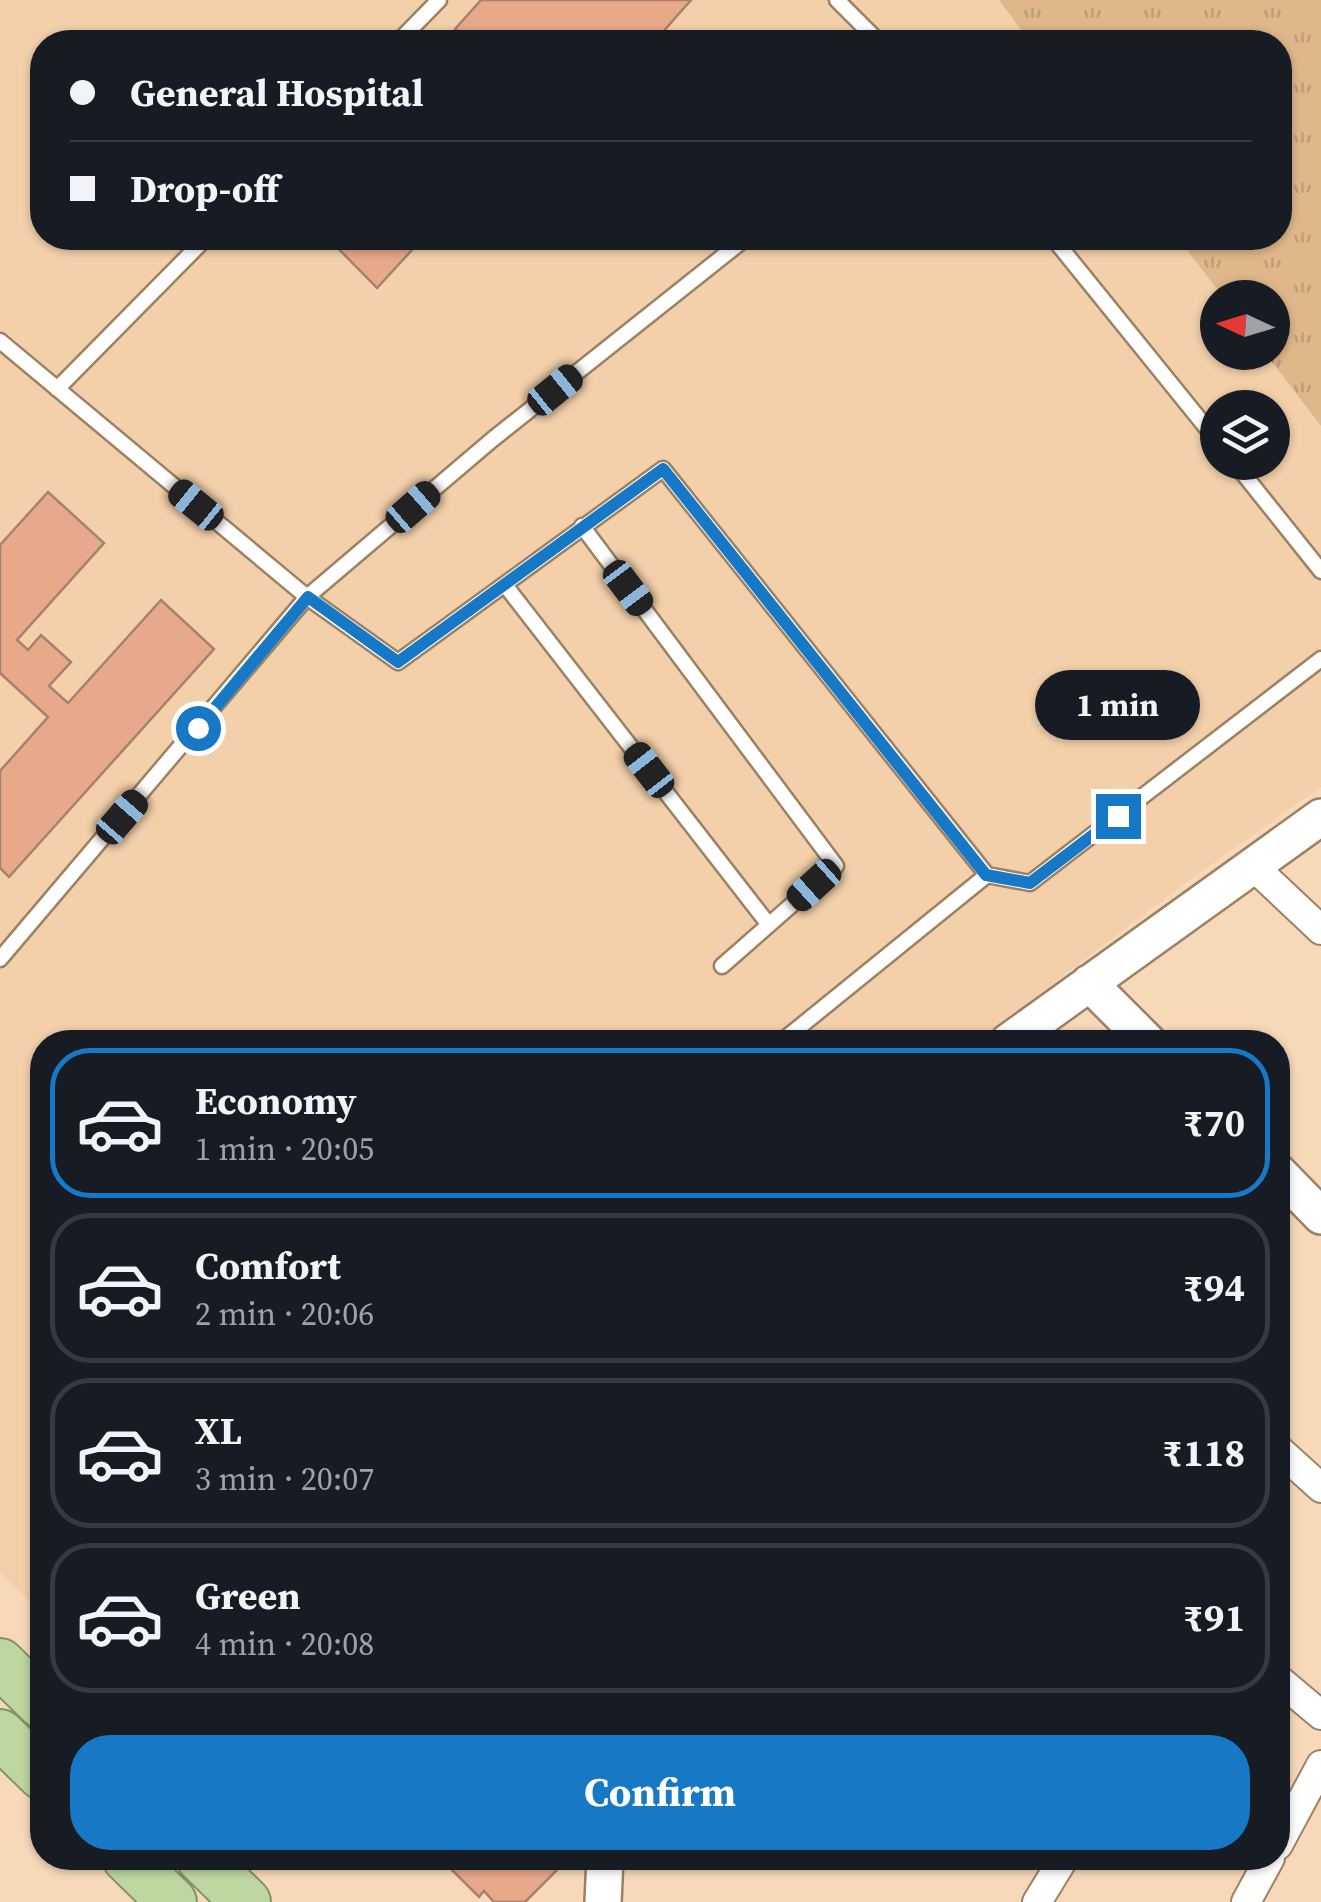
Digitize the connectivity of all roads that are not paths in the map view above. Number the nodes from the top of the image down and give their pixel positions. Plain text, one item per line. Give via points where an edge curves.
1 (440, 0) edge
2 (837, 0) edge
3 (410, 30) edge
4 (867, 30) edge
5 (194, 250) edge
6 (731, 250) edge
7 (1063, 250) edge
8 (0, 342) edge
9 (57, 389) junction
10 (1200, 420) edge
11 (1248, 480) edge
12 (582, 526) junction
13 (1321, 571) edge
14 (505, 585) junction
15 (308, 597) junction
16 (1321, 660) edge
17 (1321, 817) edge
18 (1253, 866) junction
19 (986, 875) junction
20 (769, 925) junction
21 (1321, 930) edge
22 (0, 959) edge
23 (722, 966) dead end
24 (1089, 983) junction
25 (797, 1030) edge
26 (1024, 1030) edge
27 (1136, 1030) edge
28 (1290, 1184) edge
29 (1321, 1216) edge
30 (1290, 1460) edge
31 (1321, 1488) edge
32 (0, 1664) edge
33 (1290, 1688) edge
34 (30, 1693) edge
35 (1321, 1714) edge
36 (0, 1734) edge
37 (30, 1763) edge
38 (1321, 1765) edge
39 (1290, 1822) edge
40 (139, 1870) edge
41 (213, 1870) edge
42 (605, 1870) edge
43 (1057, 1870) edge
44 (1263, 1870) edge
45 (172, 1902) edge
46 (246, 1902) edge
47 (604, 1902) edge
48 (1037, 1902) edge
49 (1246, 1902) edge

1 - 3 lane
2 - 4 lane
5 - 9 lane
6 - 15 lane
7 - 10 lane
8 - 9 lane
9 - 15 lane
11 - 13 lane
12 - 14 lane
12 - 19 lane via 663,469
12 - 20 lane via 836,866
14 - 15 lane via 398,662
14 - 20 lane
15 - 22 lane
16 - 19 lane via 1030,883
17 - 18 street
18 - 21 street
18 - 24 street
19 - 25 lane
20 - 23 lane
24 - 26 street
24 - 27 street
28 - 29 street
30 - 31 street
32 - 34 highway
33 - 35 street
36 - 37 highway
38 - 39 street
40 - 45 highway
41 - 46 highway
42 - 47 street
43 - 48 street
44 - 49 street

